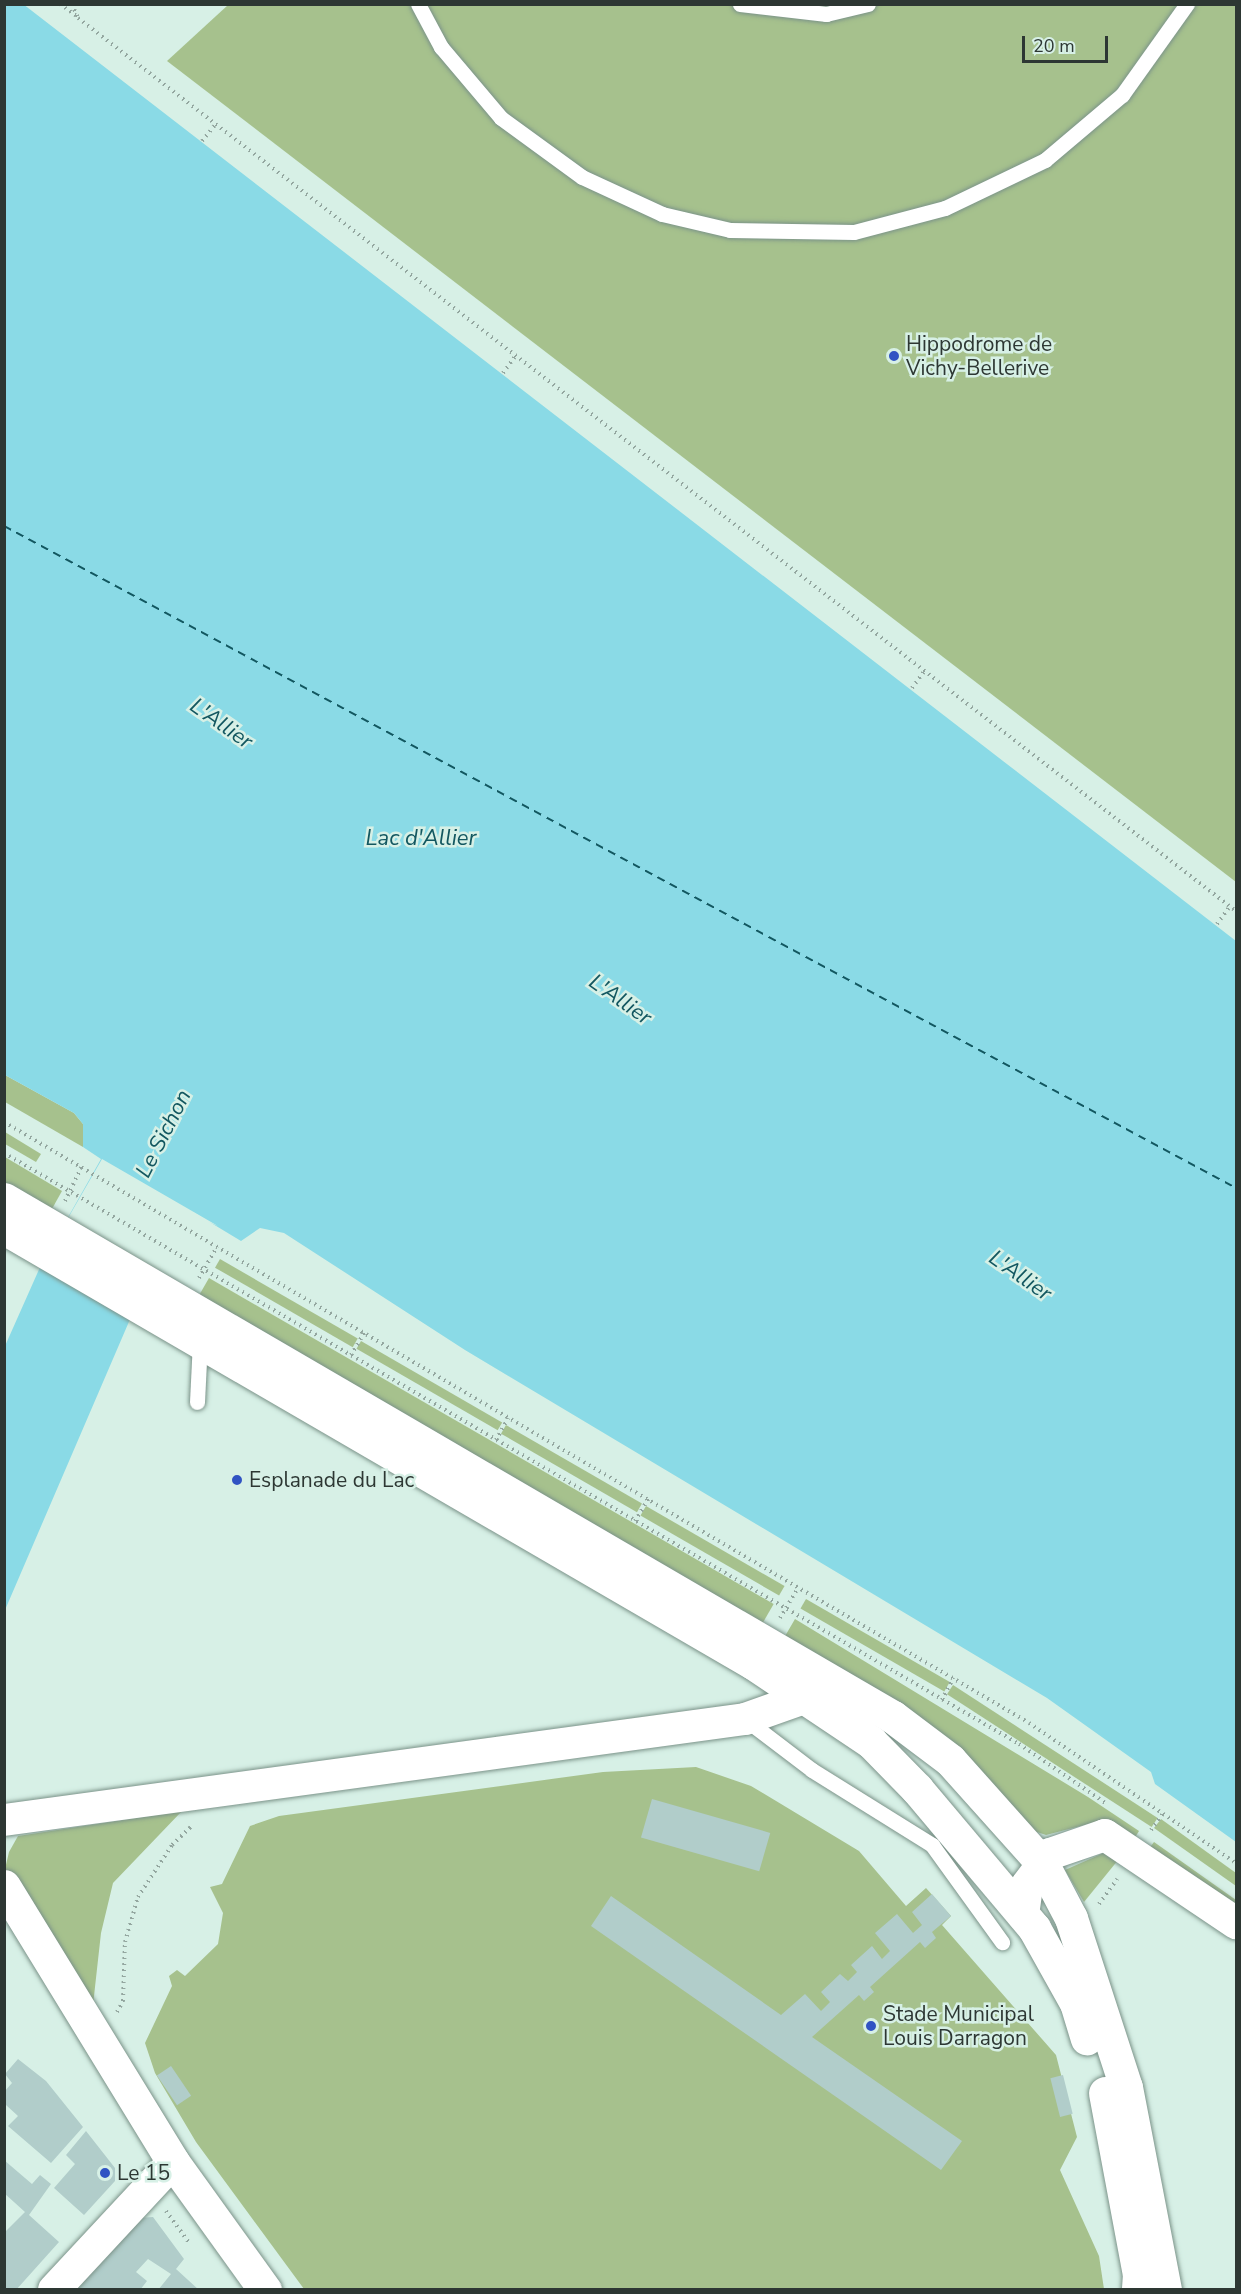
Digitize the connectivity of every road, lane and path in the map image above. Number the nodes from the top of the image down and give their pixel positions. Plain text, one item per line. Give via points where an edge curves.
1 (60, 4) edge
2 (72, 4) edge
3 (418, 4) edge
4 (740, 4) edge
5 (868, 4) edge
6 (1187, 4) edge
7 (78, 18) junction
8 (216, 124) junction
9 (202, 141) dead end
10 (516, 355) junction
11 (502, 372) dead end
12 (925, 670) junction
13 (912, 688) dead end
14 (1230, 906) junction
15 (1236, 911) edge
16 (1216, 924) dead end
17 (4, 1122) edge
18 (4, 1153) edge
19 (5, 1222) edge
20 (178, 1315) junction
21 (364, 1333) junction
22 (200, 1341) junction
23 (351, 1355) junction
24 (197, 1402) dead end
25 (508, 1418) junction
26 (496, 1440) junction
27 (648, 1499) junction
28 (635, 1521) junction
29 (953, 1678) junction
30 (807, 1697) junction
31 (942, 1700) junction
32 (745, 1719) junction
33 (229, 1791) junction
34 (1112, 1808) dead end
35 (4, 1820) edge
36 (1140, 1826) dead end
37 (1159, 1839) dead end
38 (1041, 1863) junction
39 (1236, 1863) edge
40 (4, 1886) edge
41 (1023, 1915) junction
42 (1236, 1923) edge
43 (1002, 1942) dead end
44 (101, 2045) junction
45 (173, 2162) junction
46 (54, 2289) edge
47 (265, 2289) edge
48 (1138, 2289) edge
49 (1165, 2289) edge

1 - 7 path
2 - 7 path
3 - 6 lane via 441,46 501,118 582,177 662,214 730,230 854,232 945,208 1045,160 1122,95
4 - 5 lane via 826,14
7 - 8 path
8 - 9 path
8 - 10 path
10 - 11 path
10 - 12 path
12 - 13 path
12 - 14 path
14 - 15 path
14 - 16 path
17 - 21 path
18 - 23 path
19 - 20 main road via 47,1238
20 - 22 main road
20 - 38 main road via 893,1717 950,1760
21 - 23 path
21 - 25 path
22 - 24 lane
22 - 30 main road
23 - 26 path
25 - 26 path
25 - 27 path
26 - 28 path
27 - 28 path
27 - 29 path
28 - 31 path
29 - 31 path
29 - 39 path via 1029,1723
30 - 32 street
30 - 41 main road via 871,1742
31 - 34 path
32 - 33 street
32 - 43 lane via 812,1770 932,1845
33 - 35 street
33 - 44 path via 172,1845 138,1897 124,1942 123,2001
36 - 37 path
38 - 41 street via 1027,1885
38 - 42 street via 1050,1854 1105,1835
38 - 49 main road via 1071,1918 1126,2087
40 - 44 main road
41 - 48 main road via 1076,2003 1105,2092 1139,2274
44 - 45 main road
45 - 46 street
45 - 47 main road

